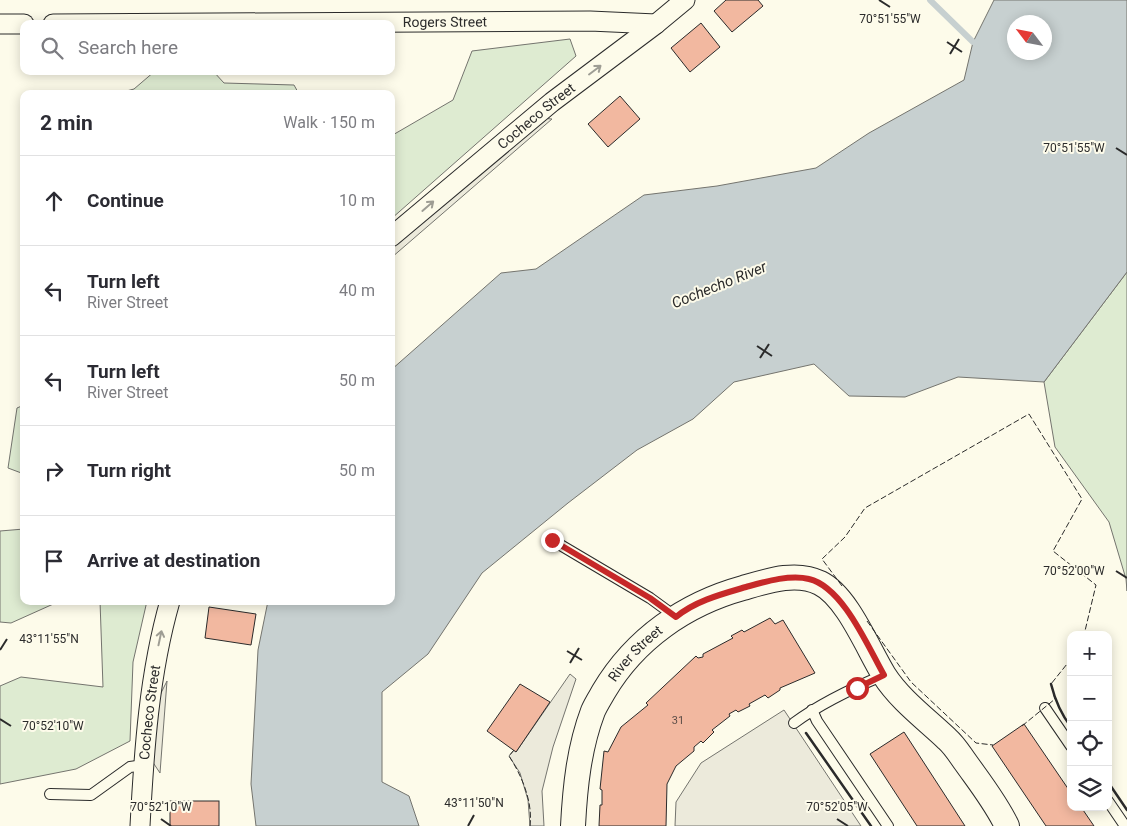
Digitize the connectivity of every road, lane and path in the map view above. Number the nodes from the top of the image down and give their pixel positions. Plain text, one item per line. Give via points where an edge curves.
1 (685, 0) edge
2 (395, 22) edge
3 (0, 24) edge
4 (20, 24) edge
5 (656, 24) junction
6 (395, 234) edge
7 (552, 540) dead end
8 (169, 605) edge
9 (676, 617) junction
10 (884, 675) junction
11 (1045, 708) dead end
12 (812, 710) junction
13 (794, 723) dead end
14 (1067, 740) edge
15 (144, 765) junction
16 (50, 794) dead end
17 (1112, 807) edge
18 (140, 826) edge
19 (573, 826) edge
20 (888, 826) edge
21 (1008, 826) edge
22 (1125, 826) edge

1 - 5 street, Cocheco Street
2 - 5 street, Rogers Street via 590,21
3 - 4 street
6 -> 5 street, Cocheco Street via 552,102
7 - 9 lane
15 -> 8 street, Cocheco Street via 155,664
9 - 10 street, River Street via 718,595 776,579 808,578 836,595
9 - 19 street, River Street via 643,642 615,674 593,710 575,790
10 - 12 lane
10 - 21 street, River Street via 894,689 950,741 997,804
11 - 14 lane
12 - 13 lane
12 - 20 lane
15 - 16 lane via 130,767 91,795
15 - 18 street, Cocheco Street
17 - 22 lane

